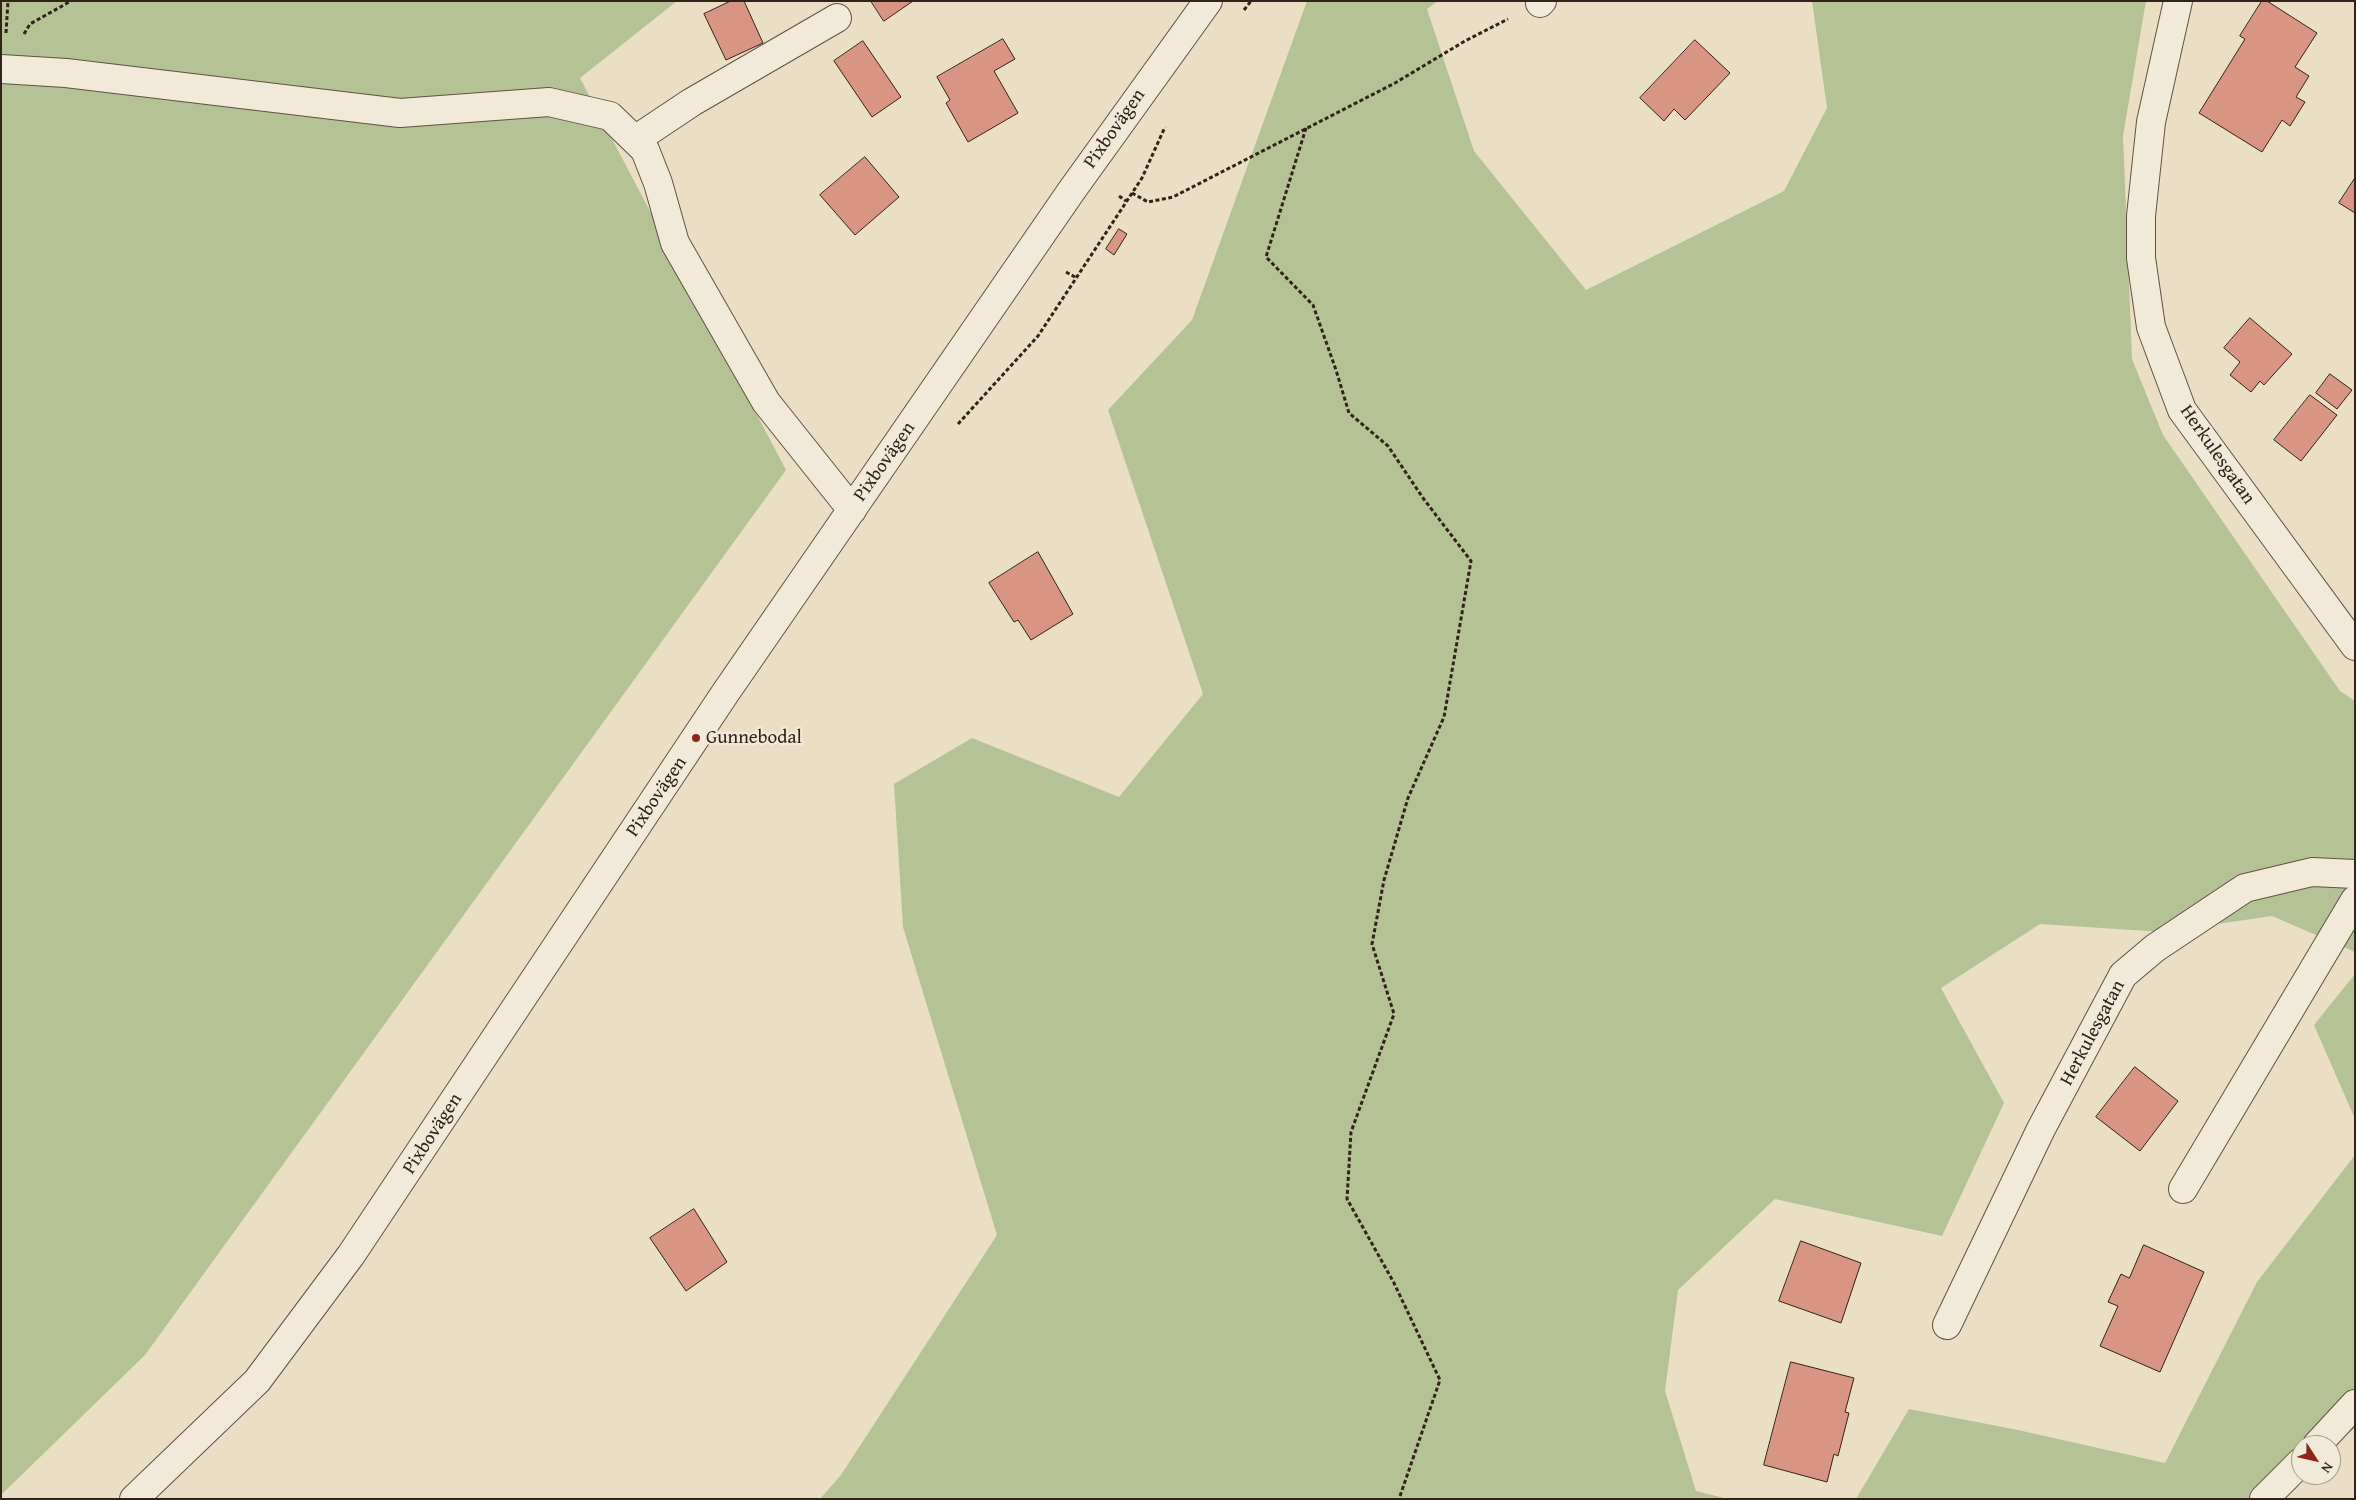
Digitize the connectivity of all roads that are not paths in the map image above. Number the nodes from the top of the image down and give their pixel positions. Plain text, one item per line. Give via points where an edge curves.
1 (1208, 1) edge
2 (2178, 1) edge
3 (837, 18) dead end
4 (1, 69) edge
5 (635, 140) junction
6 (852, 510) junction
7 (2355, 646) edge
8 (2355, 874) edge
9 (2355, 900) edge
10 (2183, 1189) dead end
11 (1947, 1325) dead end
12 (2355, 1404) edge
13 (2326, 1435) edge
14 (2291, 1472) edge
15 (134, 1499) edge
16 (2264, 1499) edge

1 - 6 street, Pixbovägen via 1072,190
2 - 7 street, Herkulesgatan via 2151,122 2141,216 2141,258 2151,327 2182,410
3 - 5 street via 692,102
4 - 5 street via 66,73 400,113 549,102 610,116
5 - 6 street via 645,150 658,183 674,243 762,394
6 - 15 street, Pixbovägen via 726,692 351,1255 257,1381
8 - 11 street, Herkulesgatan via 2312,872 2245,888 2155,948 2123,975 2041,1128
9 - 10 street
12 - 13 street
14 - 16 street

